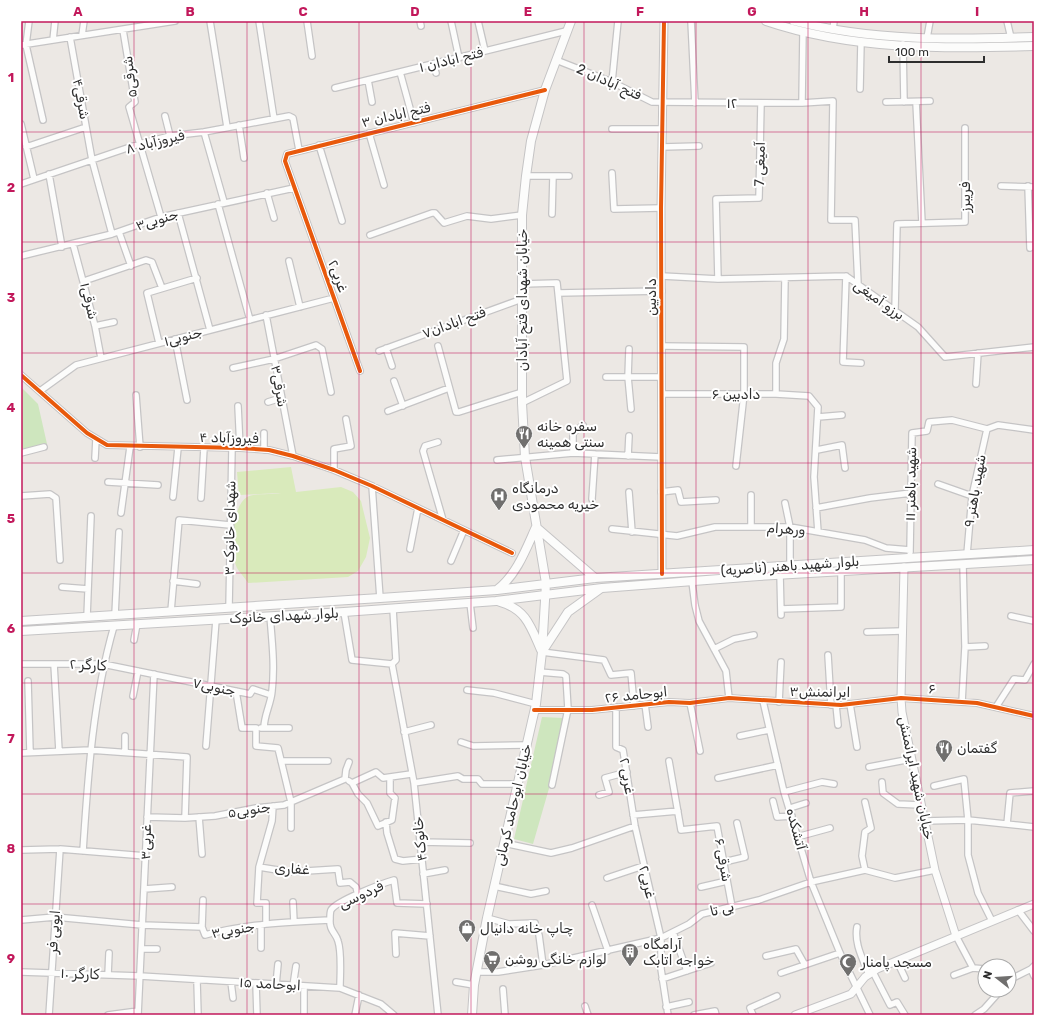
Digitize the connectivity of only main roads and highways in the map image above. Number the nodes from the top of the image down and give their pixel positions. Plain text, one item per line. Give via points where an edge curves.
1 (571, 21) edge
2 (766, 21) edge
3 (794, 21) edge
4 (1034, 37) edge
5 (1034, 46) edge
6 (536, 527) junction
7 (1034, 550) edge
8 (1034, 560) edge
9 (595, 578) junction
10 (546, 584) junction
11 (602, 588) junction
12 (497, 590) junction
13 (546, 594) junction
14 (496, 601) junction
15 (21, 621) edge
16 (21, 631) edge
17 (542, 652) junction
18 (472, 1015) edge

1 - 6 main road, خیابان شهدای فتح آبادان via 545,90 531,141 522,215 522,403 525,457
2 - 5 main road via 861,42 973,47
3 - 4 main road via 863,34 927,38
6 - 9 main road
6 - 10 main road, خیابان شهدای فتح آبادان
6 - 12 main road via 516,569
7 - 9 main road, بلوار شهید باهنر (ناصریه) via 910,554 790,566
8 - 11 main road, بلوار شهید باهنر (ناصریه) via 780,574
9 - 10 main road, بلوار شهید باهنر (ناصریه)
10 - 12 main road, بلوار شهدای خانوک
10 - 13 main road, خیابان شهدای فتح آبادان
11 - 13 main road, بلوار شهید باهنر (ناصریه)
11 - 17 main road via 568,612
12 - 15 main road, بلوار شهدای خانوک
13 - 14 main road, بلوار شهدای خانوک
13 - 17 main road, خیابان ابوحامد کرمانی
14 - 16 main road, بلوار شهدای خانوک
14 - 17 main road via 512,605 522,613 530,624
17 - 18 main road, خیابان ابوحامد کرمانی via 535,707 474,985

